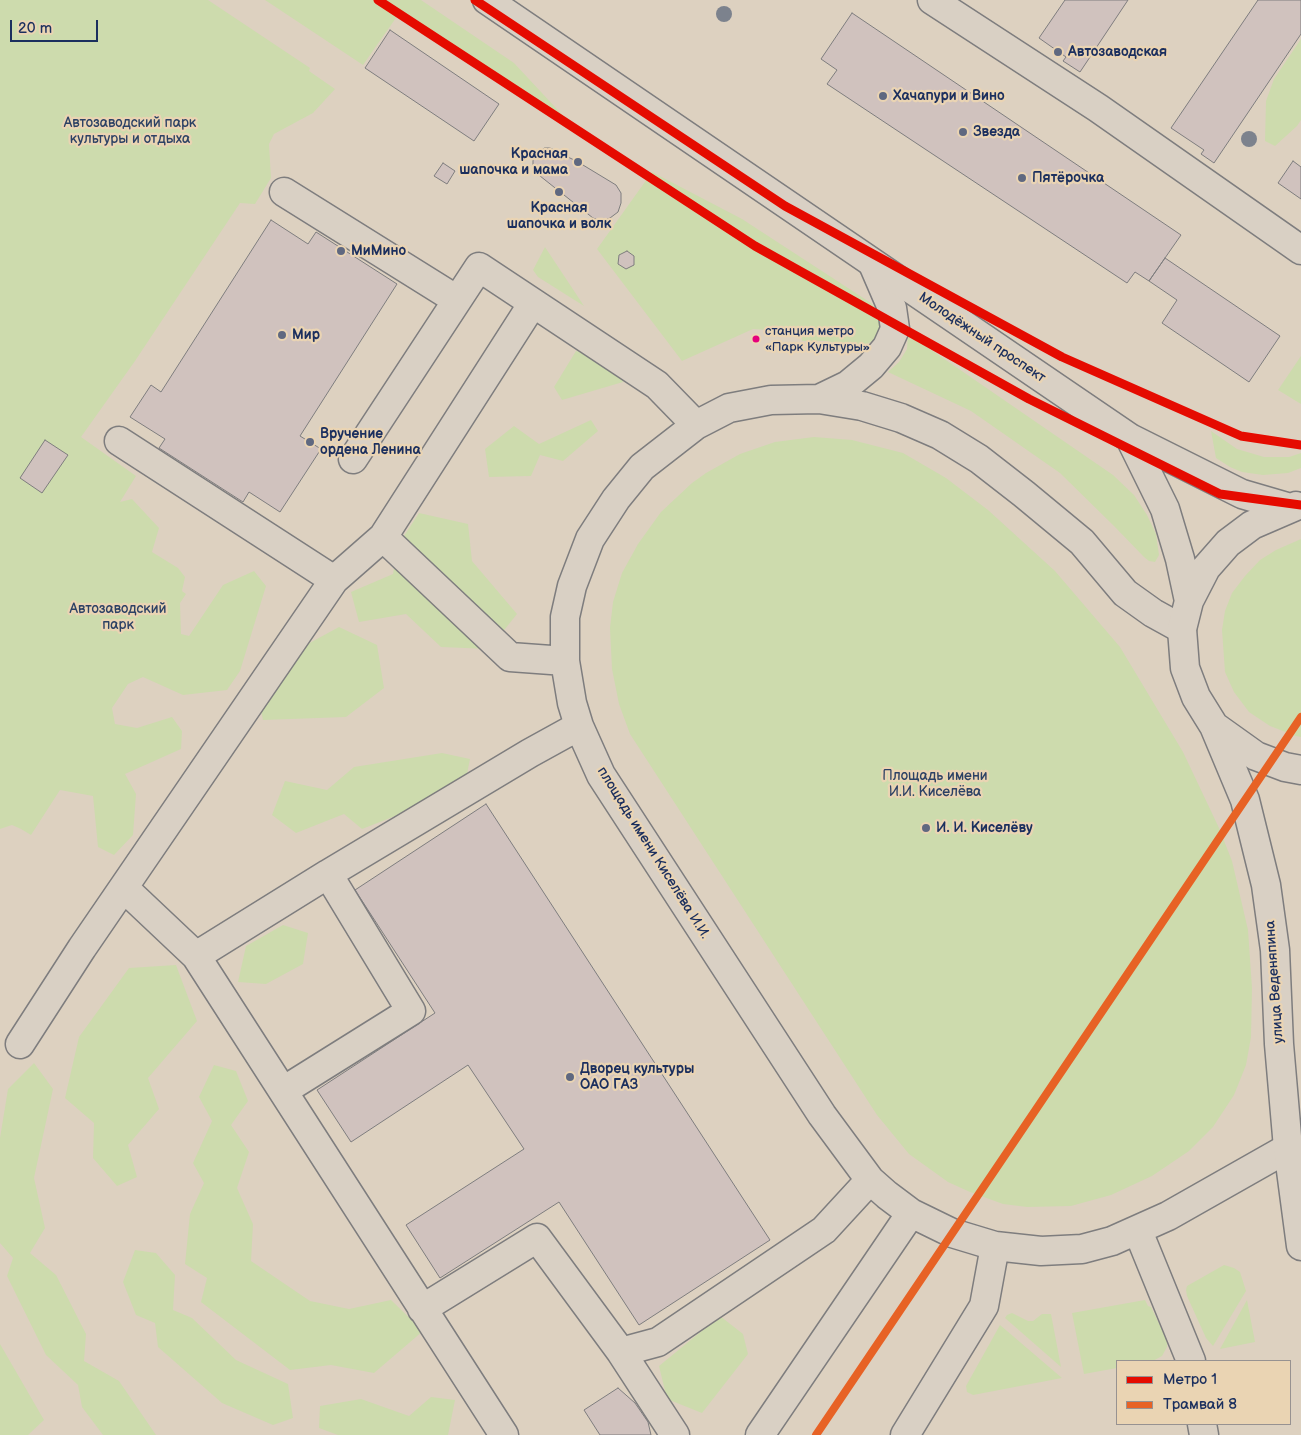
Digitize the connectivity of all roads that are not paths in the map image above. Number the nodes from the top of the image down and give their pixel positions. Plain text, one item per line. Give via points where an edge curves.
1 (932, 0) edge
2 (497, 3) edge
3 (284, 192) dead end
4 (1301, 250) edge
5 (873, 264) junction
6 (457, 300) junction
7 (533, 303) junction
8 (819, 399) junction
9 (696, 424) junction
10 (1130, 438) junction
11 (119, 441) dead end
12 (353, 460) dead end
13 (1296, 506) edge
14 (383, 537) junction
15 (334, 580) junction
16 (1189, 601) junction
17 (1182, 629) junction
18 (565, 661) junction
19 (579, 726) junction
20 (1214, 726) junction
21 (1301, 770) edge
22 (328, 874) junction
23 (124, 888) junction
24 (196, 956) junction
25 (20, 1044) dead end
26 (283, 1091) junction
27 (1288, 1148) junction
28 (870, 1180) junction
29 (911, 1213) junction
30 (1138, 1231) junction
31 (994, 1246) junction
32 (1301, 1246) edge
33 (422, 1309) junction
34 (621, 1352) junction
35 (1190, 1360) edge
36 (504, 1435) edge
37 (675, 1435) edge
38 (760, 1435) edge
39 (905, 1435) edge

1 - 4 street via 1098,108
2 - 5 street, Молодёжный проспект
3 - 6 street
5 - 8 street via 892,308 895,329 888,347 848,385
5 - 10 street, Молодёжный проспект
6 - 7 street via 479,268
6 - 12 street
7 - 9 street via 657,385
7 - 14 street
8 - 9 street, площадь имени Киселёва И.И. via 770,400 729,408
8 - 17 street, площадь имени Киселёва И.И. via 862,406 901,418 940,435 979,459 1082,542 1125,592
9 - 18 street, площадь имени Киселёва И.И. via 642,467 616,498 590,539 572,586 565,617
10 - 13 street, Молодёжный проспект via 1242,494
10 - 16 street, Молодёжный проспект via 1164,508
11 - 15 street
13 - 16 street via 1252,525 1228,543 1206,568
14 - 15 street
14 - 18 street via 510,657
15 - 23 street
16 - 17 street
17 - 20 street via 1184,668 1196,697
18 - 19 street, площадь имени Киселёва И.И.
19 - 22 street
19 - 28 street, площадь имени Киселёва И.И. via 601,775 822,1115
20 - 21 street via 1256,756
20 - 27 street, улица Веденяпина via 1245,800 1266,885 1275,950
22 - 24 street
22 - 26 street via 411,1011
23 - 24 street
23 - 25 street
24 - 26 street
26 - 33 street
27 - 30 street, площадь имени Киселёва И.И.
27 - 32 street, улица Веденяпина
28 - 29 street, площадь имени Киселёва И.И.
28 - 34 street via 824,1230 658,1342
29 - 31 street, площадь имени Киселёва И.И. via 952,1233
29 - 38 street
30 - 31 street, площадь имени Киселёва И.И. via 1082,1249 1041,1251
30 - 35 street
31 - 39 street via 984,1306
33 - 34 street via 536,1238
33 - 36 street
34 - 37 street

